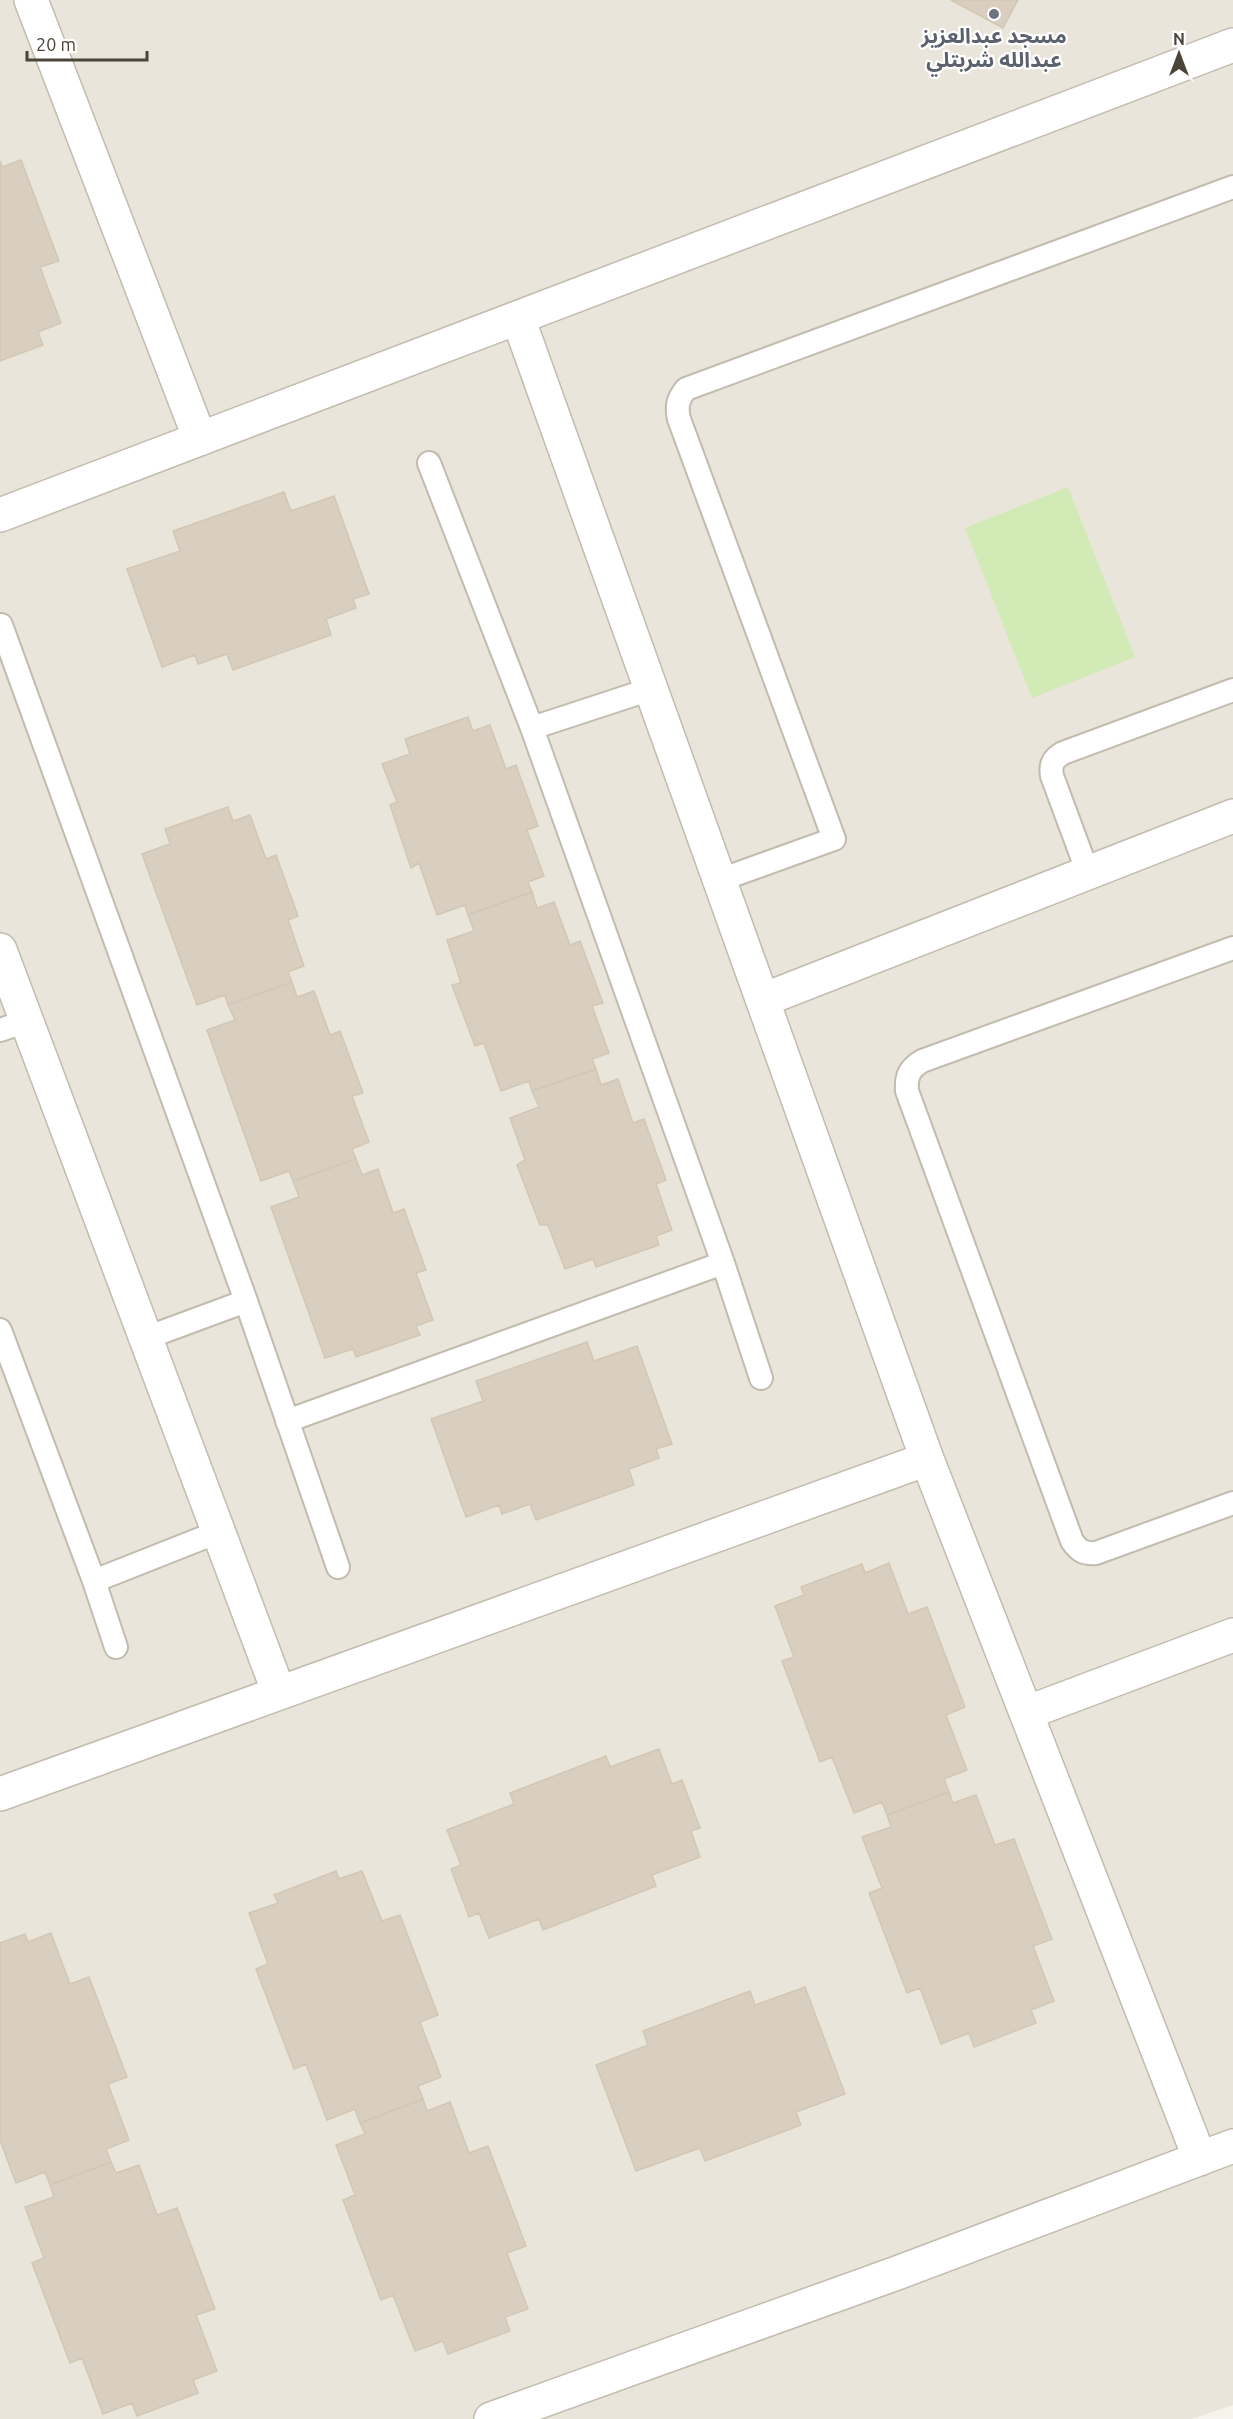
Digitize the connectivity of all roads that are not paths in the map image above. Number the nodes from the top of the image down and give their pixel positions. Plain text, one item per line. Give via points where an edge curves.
1 (31, 0) edge
2 (1233, 45) edge
3 (1233, 187) edge
4 (518, 318) junction
5 (200, 439) junction
6 (429, 463) dead end
7 (0, 515) edge
8 (1, 625) edge
9 (651, 688) junction
10 (1233, 690) edge
11 (532, 728) junction
12 (1233, 816) edge
13 (1088, 873) junction
14 (720, 880) junction
15 (1233, 948) edge
16 (0, 950) edge
17 (763, 1000) junction
18 (13, 1025) edge
19 (723, 1263) junction
20 (246, 1301) junction
21 (0, 1330) edge
22 (146, 1338) junction
23 (761, 1378) dead end
24 (287, 1420) junction
25 (927, 1459) junction
26 (1233, 1503) edge
27 (218, 1532) junction
28 (338, 1567) dead end
29 (94, 1581) junction
30 (1233, 1635) edge
31 (116, 1647) dead end
32 (279, 1693) junction
33 (1026, 1713) junction
34 (0, 1794) edge
35 (1233, 2146) edge
36 (1200, 2158) junction
37 (491, 2419) edge

1 - 5 street
2 - 4 street
3 - 14 lane via 686,388 679,397 679,418 834,838
4 - 5 street
4 - 9 street
5 - 7 street
6 - 11 lane
8 - 20 lane
9 - 11 lane
9 - 14 street
10 - 13 lane via 1055,758 1050,766 1052,776
11 - 19 lane
12 - 13 street
13 - 17 street
14 - 17 street
15 - 26 lane via 922,1060 911,1068 906,1079 907,1091 1077,1549 1086,1554 1096,1552
16 - 18 street
17 - 25 street
18 - 22 street
19 - 23 lane
19 - 24 lane
20 - 22 lane
20 - 24 lane
21 - 29 lane
22 - 27 street
24 - 28 lane
25 - 32 street
25 - 33 street
27 - 29 lane
27 - 32 street
29 - 31 lane
30 - 33 street
32 - 34 street
33 - 36 street
35 - 36 street
36 - 37 street via 897,2273

